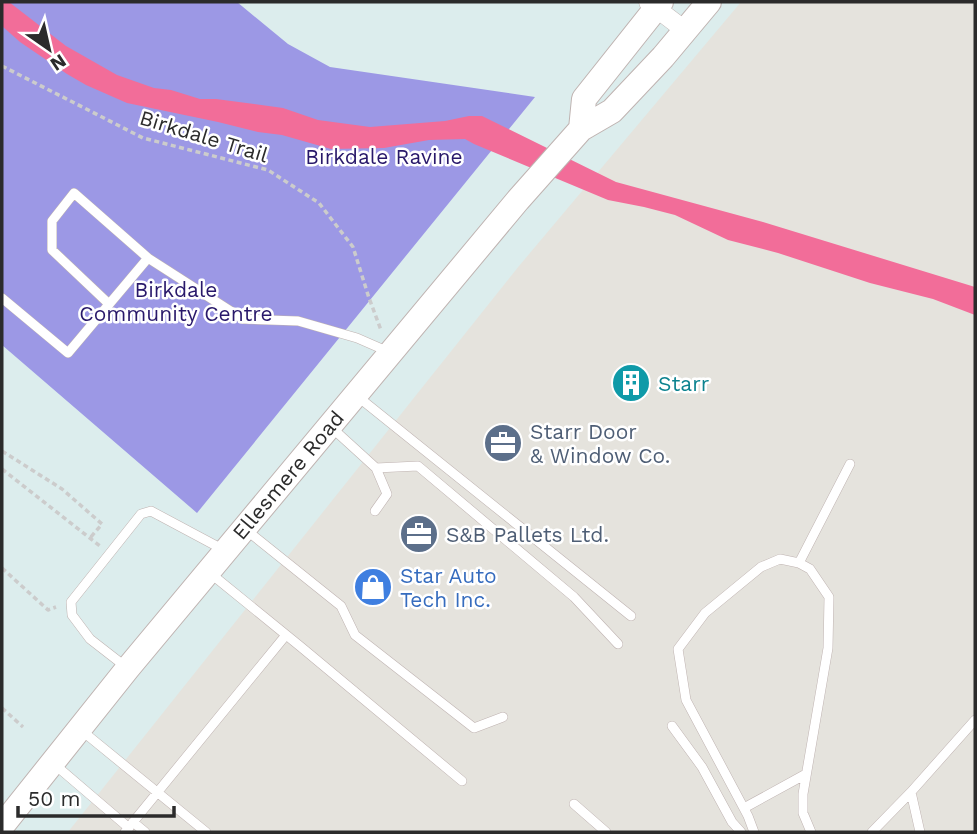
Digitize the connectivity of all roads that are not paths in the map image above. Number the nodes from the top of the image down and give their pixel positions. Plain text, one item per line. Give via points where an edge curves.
1 (709, 2) edge
2 (655, 4) edge
3 (685, 31) junction
4 (581, 129) junction
5 (148, 258) junction
6 (2, 298) edge
7 (109, 304) junction
8 (390, 353) junction
9 (355, 395) junction
10 (329, 426) junction
11 (850, 464) dead end
12 (376, 468) junction
13 (374, 511) dead end
14 (244, 528) junction
15 (225, 551) junction
16 (799, 563) junction
17 (208, 572) junction
18 (631, 616) dead end
19 (286, 635) junction
20 (618, 644) dead end
21 (128, 668) junction
22 (502, 717) dead end
23 (975, 720) edge
24 (672, 726) dead end
25 (80, 729) junction
26 (52, 763) junction
27 (806, 774) junction
28 (462, 781) dead end
29 (911, 792) junction
30 (158, 793) junction
31 (574, 804) dead end
32 (744, 808) junction
33 (2, 826) edge
34 (129, 828) edge
35 (145, 832) edge
36 (206, 832) edge
37 (606, 832) edge
38 (741, 832) edge
39 (754, 832) edge
40 (811, 832) edge
41 (872, 832) edge
42 (920, 832) edge

1 - 3 main road, Ellesmere Road
2 - 3 street
2 - 4 main road via 584,99
3 - 4 main road, Ellesmere Road via 612,111
4 - 8 main road, Ellesmere Road
5 - 7 lane
5 - 7 lane via 74,194 52,220 52,250
5 - 8 lane via 243,319 298,321
6 - 7 lane via 68,353
8 - 9 main road, Ellesmere Road
9 - 10 main road, Ellesmere Road
9 - 18 lane
10 - 12 lane
10 - 14 main road, Ellesmere Road
11 - 16 lane
12 - 13 lane via 387,494
12 - 20 lane via 418,466 574,597
14 - 15 main road, Ellesmere Road
14 - 22 lane via 341,606 355,635 474,728
15 - 17 main road, Ellesmere Road
15 - 21 lane via 151,511 141,514 71,602 72,615 90,639
16 - 27 lane via 810,569 829,597 828,648
16 - 32 lane via 780,559 761,567 705,613 678,649 686,700
17 - 19 lane
17 - 21 main road, Ellesmere Road
19 - 28 lane
19 - 30 lane
21 - 25 main road, Ellesmere Road
23 - 29 lane
24 - 38 lane
25 - 26 main road, Ellesmere Road
25 - 30 lane
26 - 33 main road, Ellesmere Road
26 - 34 lane
27 - 32 lane
27 - 40 lane via 803,813
29 - 41 lane
29 - 42 lane
30 - 34 lane
30 - 36 lane
31 - 37 lane
32 - 39 lane
34 - 35 lane

